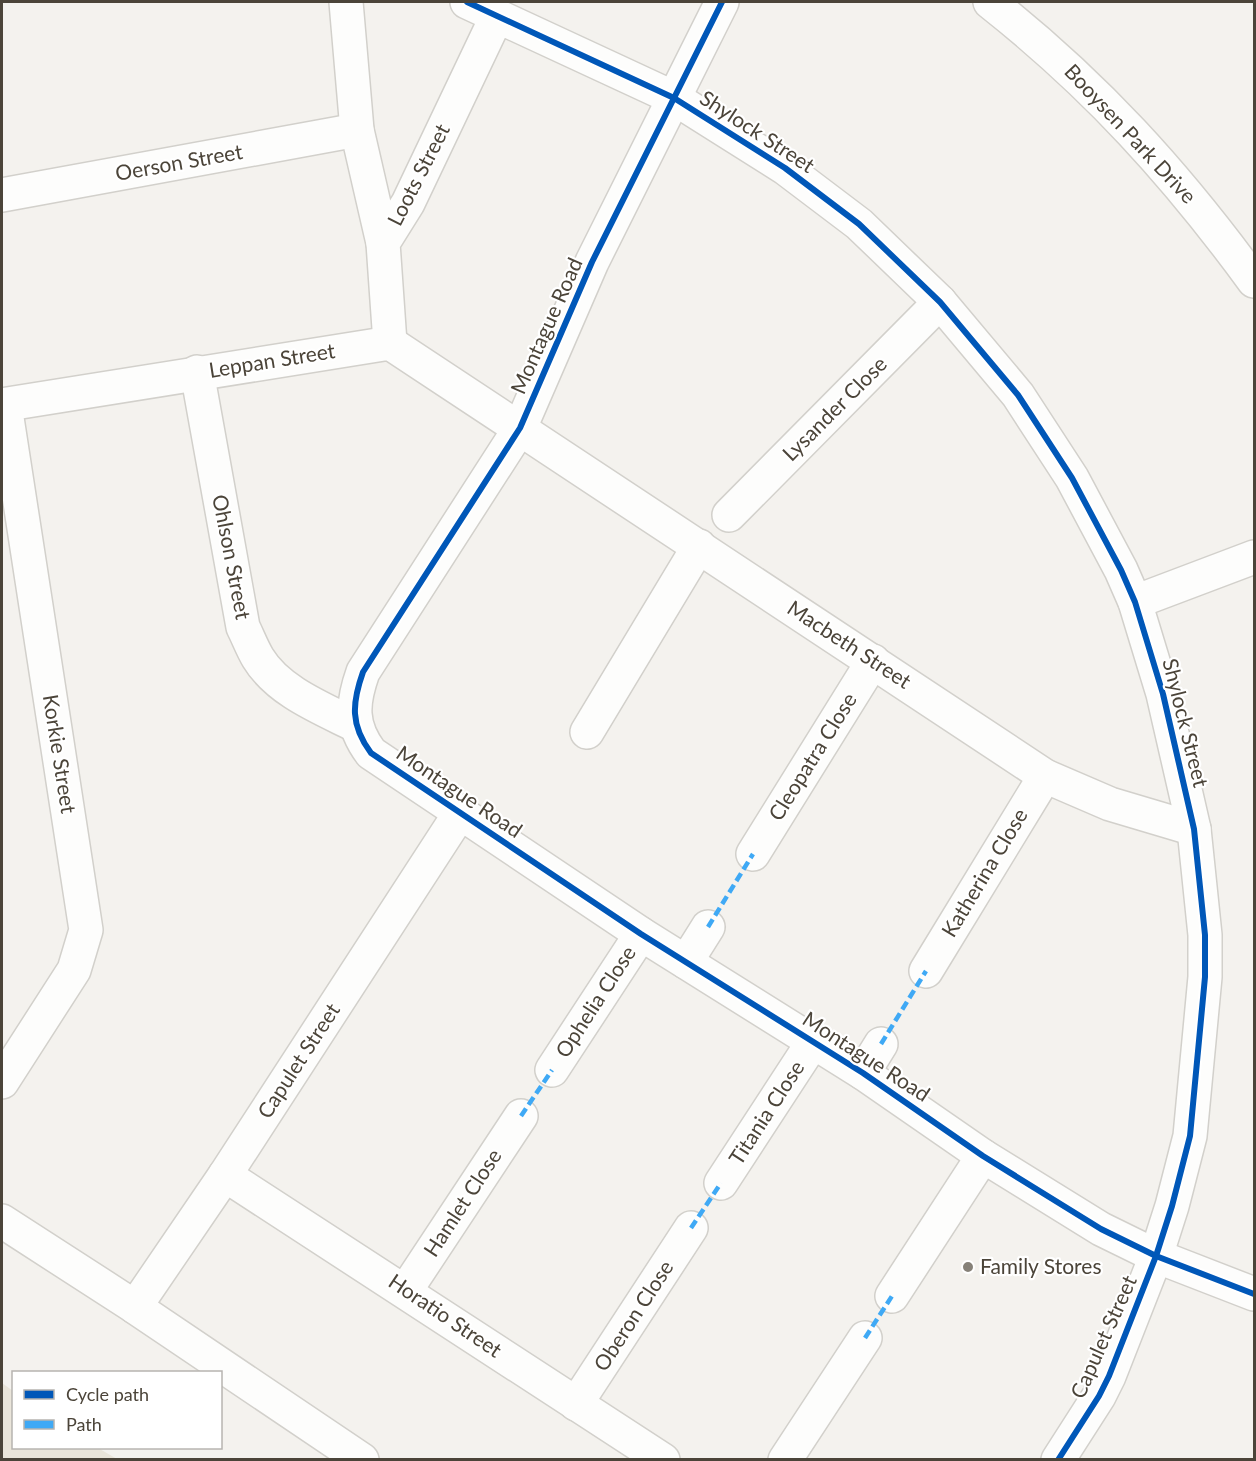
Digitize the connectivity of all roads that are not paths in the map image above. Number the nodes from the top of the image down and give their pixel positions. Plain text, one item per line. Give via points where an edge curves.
1 (346, 2) edge
2 (467, 2) edge
3 (722, 2) edge
4 (990, 2) edge
5 (497, 16) junction
6 (674, 98) junction
7 (357, 130) junction
8 (2, 195) edge
9 (383, 243) junction
10 (1254, 281) edge
11 (940, 302) junction
12 (390, 343) junction
13 (197, 372) junction
14 (3, 405) edge
15 (520, 428) junction
16 (729, 515) dead end
17 (699, 546) junction
18 (1254, 557) edge
19 (1135, 602) junction
20 (873, 661) junction
21 (355, 725) junction
22 (587, 732) dead end
23 (1045, 776) junction
24 (460, 813) junction
25 (1194, 829) junction
26 (753, 854) dead end
27 (708, 927) dead end
28 (641, 934) junction
29 (686, 962) junction
30 (926, 971) dead end
31 (813, 1042) junction
32 (881, 1044) dead end
33 (552, 1070) dead end
34 (863, 1073) junction
35 (2, 1082) edge
36 (521, 1116) dead end
37 (983, 1156) junction
38 (225, 1175) junction
39 (721, 1184) dead end
40 (2, 1221) edge
41 (692, 1228) dead end
42 (1156, 1256) junction
43 (406, 1290) junction
44 (1254, 1294) edge
45 (892, 1296) dead end
46 (135, 1307) junction
47 (865, 1338) dead end
48 (576, 1404) junction
49 (362, 1460) edge
50 (663, 1460) edge
51 (785, 1460) edge
52 (1058, 1460) edge

1 - 7 street
2 - 5 street, Shylock Street
3 - 6 street, Montague Road
4 - 10 street, Booysen Park Drive via 1044,44 1101,98 1173,175
5 - 6 street, Shylock Street
5 - 9 street, Loots Street via 408,203
6 - 11 street, Shylock Street via 819,193 859,224
6 - 15 street, Montague Road via 592,262
7 - 8 street, Oerson Street
7 - 9 street
9 - 12 street, Loots Street
11 - 16 street, Lysander Close
11 - 19 street, Shylock Street via 1018,395 1072,477
12 - 13 street, Leppan Street
12 - 15 street
13 - 14 street, Leppan Street
13 - 21 street, Ohlson Street via 243,627 258,658 275,678 311,703
14 - 35 street, Korkie Street via 86,930 74,970
15 - 17 street, Macbeth Street
15 - 21 street, Montague Road via 363,672 353,708
17 - 20 street, Macbeth Street
17 - 22 street
18 - 19 street
19 - 25 street, Shylock Street via 1163,694
20 - 23 street, Macbeth Street
20 - 26 street, Cleopatra Close
21 - 24 street, Montague Road via 371,753
23 - 25 street, Macbeth Street via 1081,794
23 - 30 street, Katherina Close
24 - 28 street, Montague Road
24 - 38 street, Capulet Street
25 - 42 street, Shylock Street via 1205,935 1205,977 1190,1136
27 - 29 street
28 - 29 street, Montague Road
28 - 33 street, Ophelia Close
29 - 31 street, Montague Road
31 - 34 street, Montague Road
31 - 39 street, Titania Close
32 - 34 street
34 - 37 street, Montague Road
36 - 43 street, Hamlet Close
37 - 42 street, Montague Road via 1125,1243
37 - 45 street
38 - 43 street, Horatio Street
38 - 46 street, Capulet Street
40 - 46 street
41 - 48 street, Oberon Close
42 - 44 street, Montague Road
42 - 52 street, Capulet Street via 1104,1386
43 - 48 street, Horatio Street
46 - 49 street
47 - 51 street
48 - 50 street, Horatio Street

